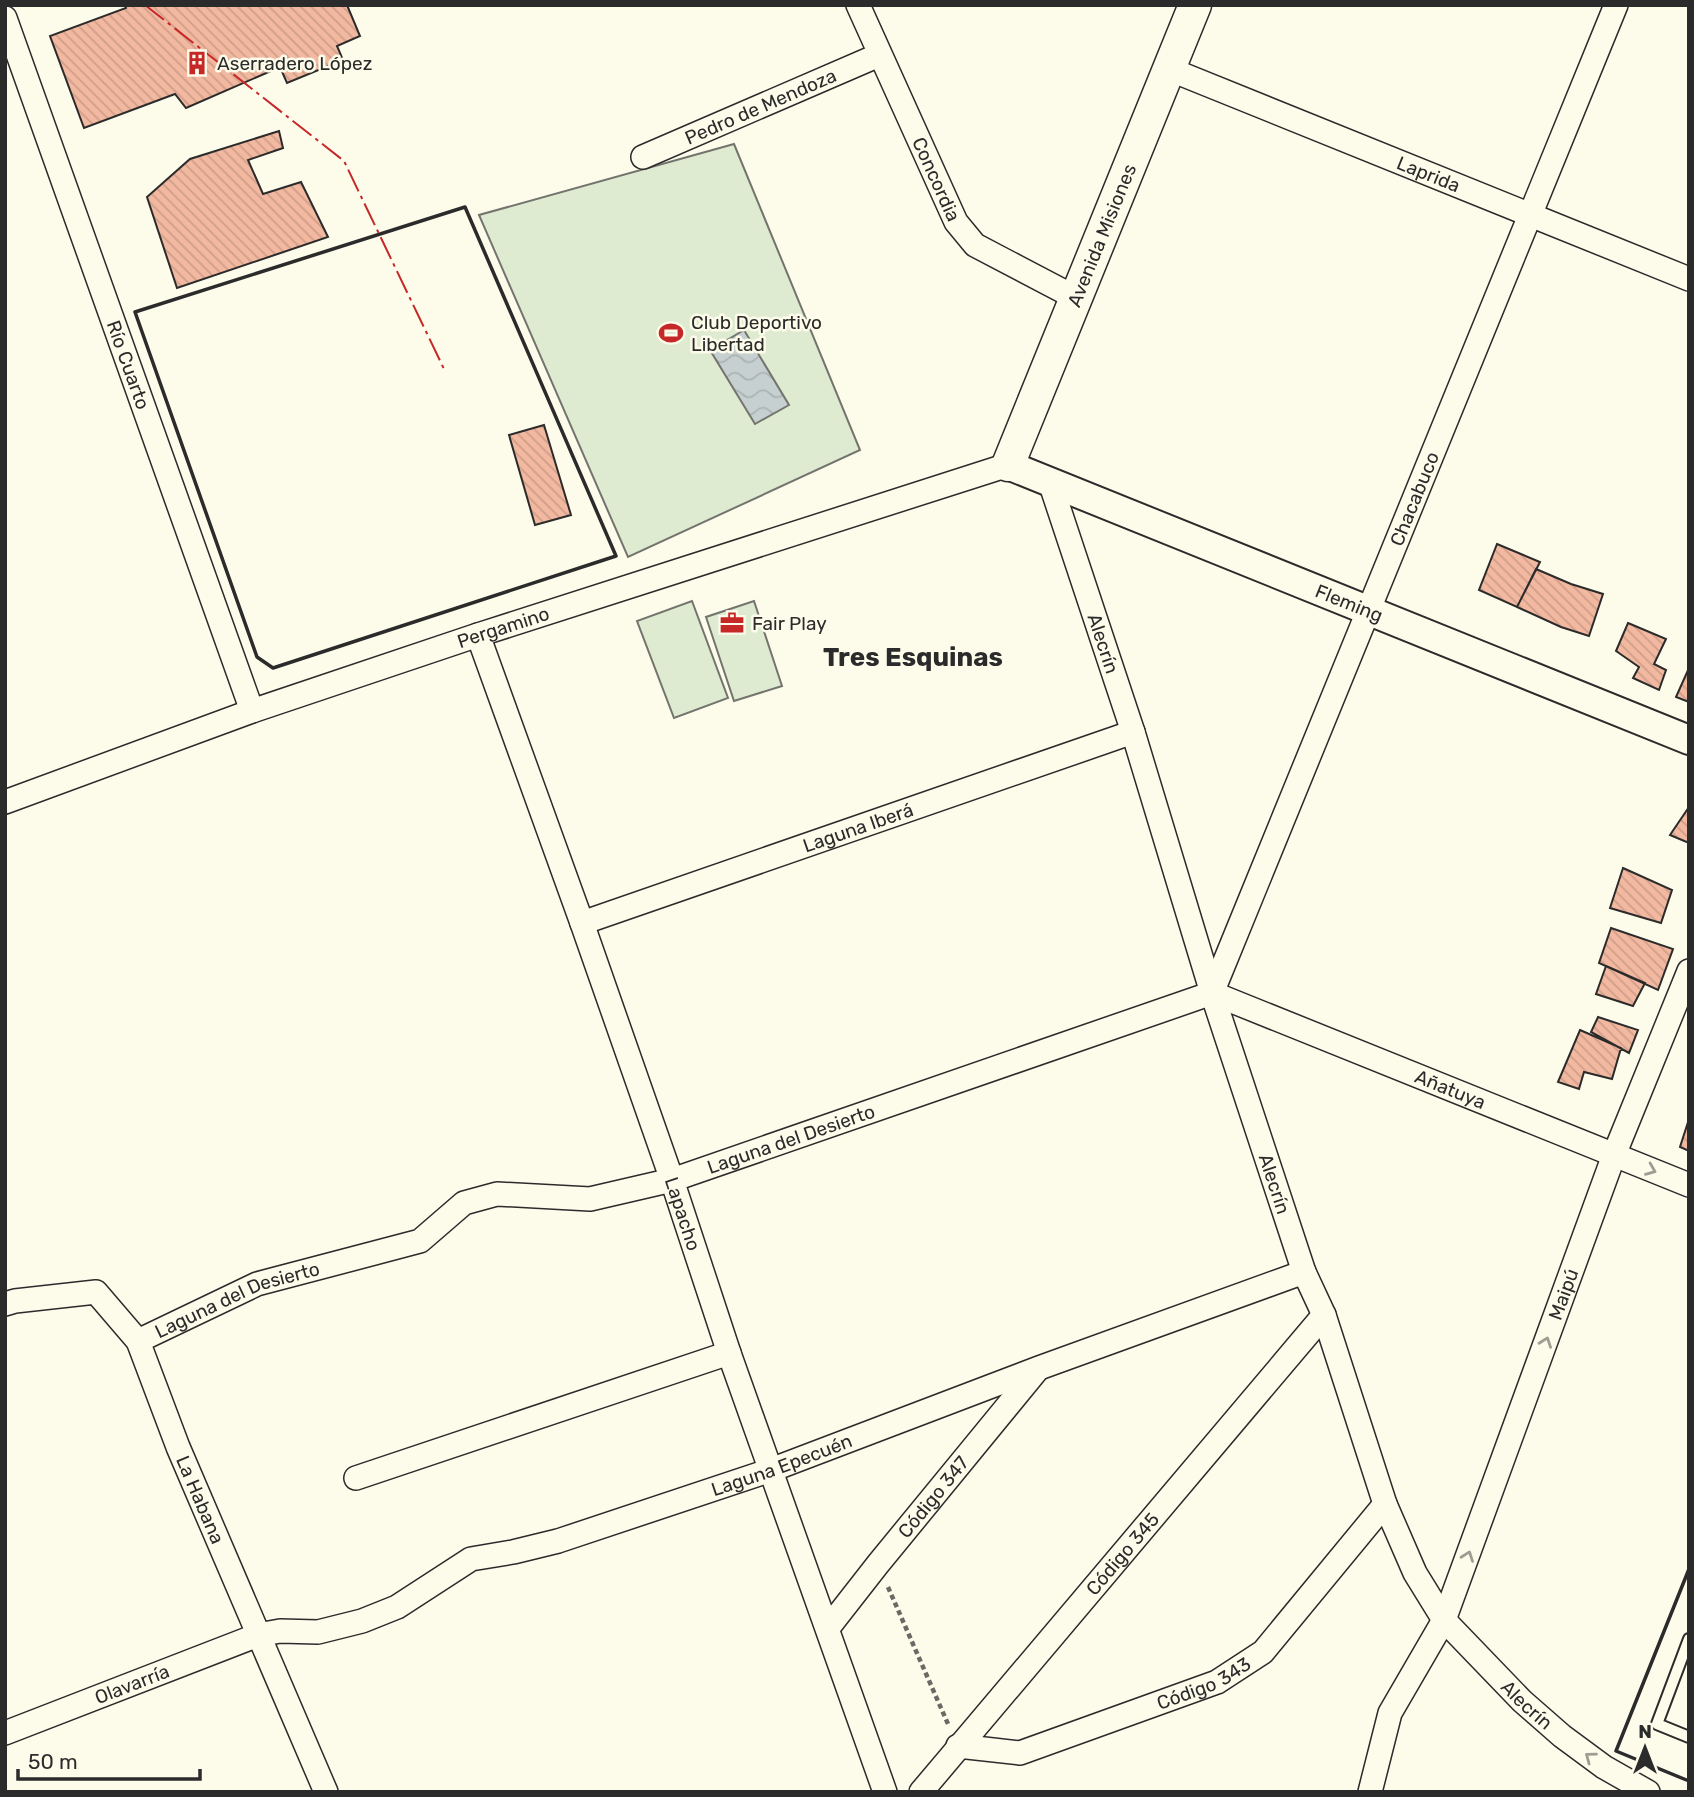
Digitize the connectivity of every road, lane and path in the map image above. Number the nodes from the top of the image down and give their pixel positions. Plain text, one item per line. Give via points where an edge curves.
1 (858, 5) edge
2 (1195, 5) edge
3 (1616, 5) edge
4 (5, 18) edge
5 (879, 55) junction
6 (1169, 69) junction
7 (643, 157) dead end
8 (1530, 215) junction
9 (1689, 279) edge
10 (1076, 298) junction
11 (1008, 464) junction
12 (1050, 482) junction
13 (1368, 610) junction
14 (478, 635) junction
15 (252, 711) junction
16 (1133, 732) junction
17 (1689, 740) edge
18 (5, 802) edge
19 (582, 923) junction
20 (1689, 971) edge
21 (1212, 993) junction
22 (1614, 1155) junction
23 (672, 1180) junction
24 (1689, 1185) edge
25 (1304, 1272) junction
26 (10, 1302) edge
27 (1324, 1315) junction
28 (138, 1341) junction
29 (729, 1353) junction
30 (1039, 1368) junction
31 (771, 1470) junction
32 (356, 1478) dead end
33 (1385, 1504) junction
34 (878, 1564) junction
35 (1444, 1620) junction
36 (828, 1628) junction
37 (258, 1635) junction
38 (1689, 1639) edge
39 (5, 1732) edge
40 (1689, 1737) edge
41 (958, 1746) junction
42 (326, 1792) edge
43 (885, 1792) edge
44 (921, 1792) edge
45 (1370, 1792) edge
46 (1648, 1792) edge

1 - 5 street, Concordia
2 - 6 main road, Avenida Misiones
3 - 8 street, Chacabuco
4 - 15 street, Río Cuarto
5 - 7 street, Pedro de Mendoza
5 - 10 street, Concordia via 956,222 975,245
6 - 8 street, Laprida
6 - 10 main road, Avenida Misiones
8 - 9 street, Laprida
8 - 13 street, Chacabuco
10 - 11 main road, Avenida Misiones
11 - 12 street, Fleming
11 - 14 street, Pergamino
12 - 13 street, Fleming
12 - 16 street, Alecrín
13 - 17 street, Fleming
13 - 21 street, Chacabuco
14 - 15 street, Pergamino
14 - 19 street, Lapacho
15 - 18 street, Pergamino
16 - 19 street, Laguna Iberá
16 - 21 street, Alecrín
19 - 23 street, Lapacho
20 - 22 street, Maipú
21 - 22 street, Añatuya
21 - 23 street, Laguna del Desierto
21 - 25 street, Alecrín
22 -> 24 street, Añatuya
35 -> 22 street, Maipú
23 - 28 street, Laguna del Desierto via 590,1199 497,1194 464,1203 420,1241 257,1284
23 - 29 street, Lapacho
25 - 27 street, Alecrín
25 - 30 street, Laguna Epecuén
26 - 28 street, La Habana via 96,1292
27 - 33 street, Alecrín
27 - 41 street, Código 345
28 - 37 street, La Habana
29 - 31 street, Lapacho
29 - 32 street
30 - 31 street, Laguna Epecuén
30 - 34 street, Código 347
31 - 36 street, Lapacho
31 - 37 street, Laguna Epecuén via 558,1541 471,1559 397,1607 362,1621 318,1632
33 - 35 street, Alecrín via 1415,1573
33 - 41 street, Código 343 via 1262,1653 1217,1682 1020,1753
34 - 36 street, Código 347
34 - 41 path
35 - 45 street, Maipú via 1390,1713
46 -> 35 street, Alecrín via 1562,1736
36 - 43 street, Lapacho
37 - 39 street, Olavarría
37 - 42 street, La Habana
38 - 40 lane via 1657,1724
41 - 44 street, Código 345

